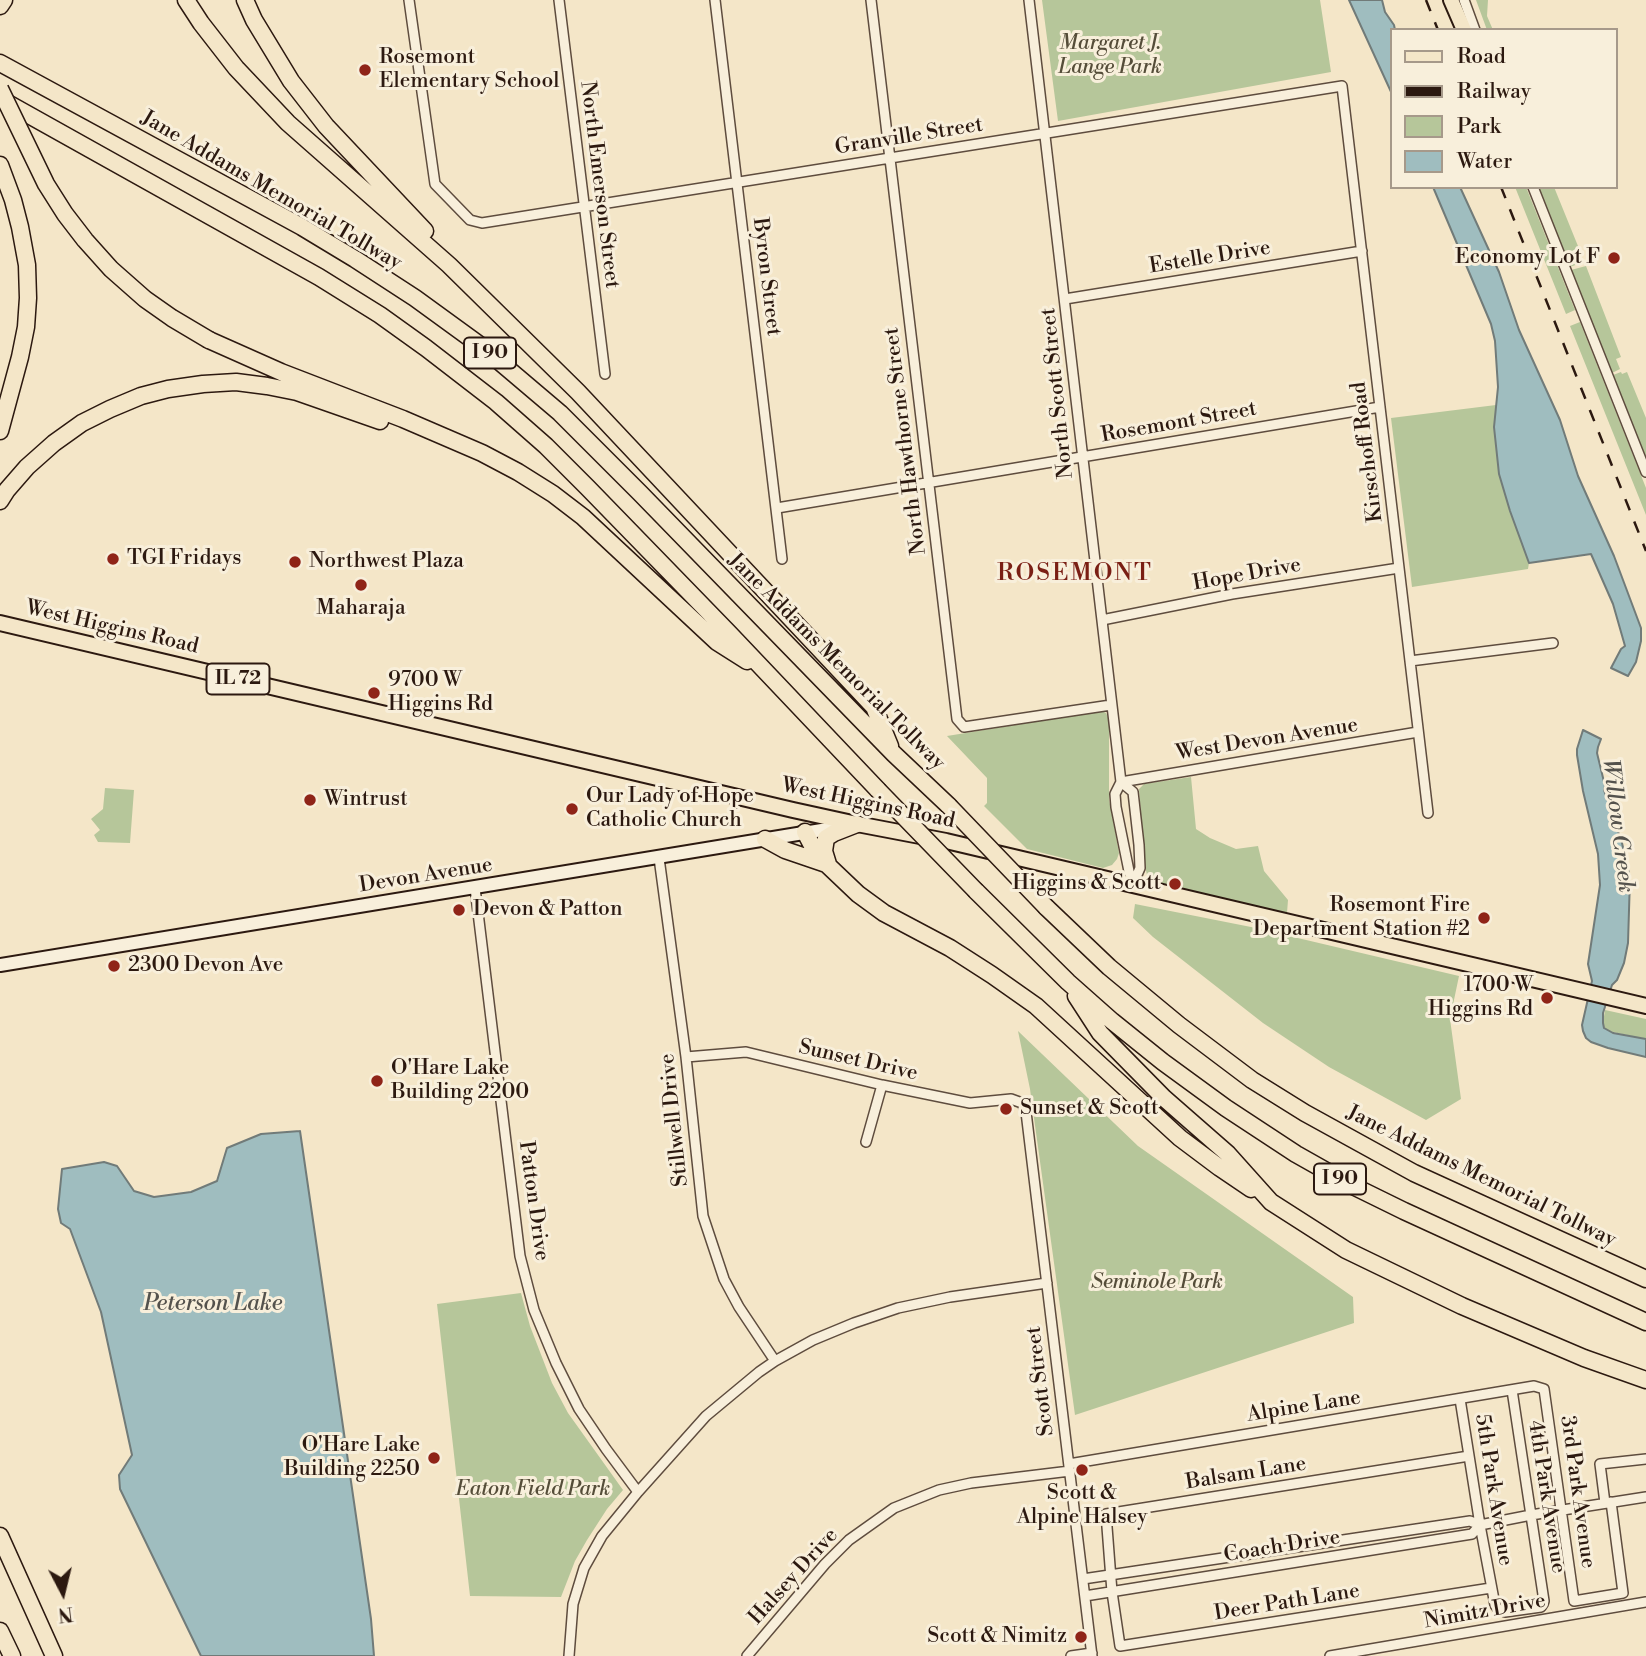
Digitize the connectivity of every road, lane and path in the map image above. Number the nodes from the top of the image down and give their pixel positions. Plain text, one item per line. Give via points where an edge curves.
1 (186, 0) edge
2 (245, 0) edge
3 (409, 0) edge
4 (559, 0) edge
5 (715, 0) edge
6 (871, 0) edge
7 (1029, 0) edge
8 (1451, 0) edge
9 (1464, 0) edge
10 (1463, 28) edge
11 (1474, 28) edge
12 (0, 63) edge
13 (1342, 86) joint
14 (0, 89) edge
15 (0, 99) edge
16 (1045, 133) junction
17 (889, 158) junction
18 (0, 165) edge
19 (736, 183) junction
20 (1533, 189) edge
21 (584, 207) junction
22 (1362, 251) junction
23 (449, 265) junction
24 (1065, 299) junction
25 (605, 374) dead end
26 (1380, 407) junction
27 (0, 431) edge
28 (451, 439) junction
29 (1082, 457) junction
30 (1646, 472) edge
31 (929, 483) junction
32 (0, 501) edge
33 (777, 508) junction
34 (782, 559) dead end
35 (1399, 568) junction
36 (1102, 620) junction
37 (0, 623) edge
38 (1553, 643) dead end
39 (1410, 662) junction
40 (767, 673) junction
41 (1111, 705) junction
42 (1418, 732) junction
43 (894, 754) junction
44 (1121, 782) junction
45 (797, 811) junction
46 (1428, 813) dead end
47 (857, 824) junction
48 (805, 832) junction
49 (765, 839) junction
50 (659, 858) junction
51 (828, 864) junction
52 (1132, 886) junction
53 (475, 887) junction
54 (0, 965) edge
55 (1068, 982) junction
56 (1646, 1006) edge
57 (686, 1058) junction
58 (881, 1085) junction
59 (1022, 1103) joint
60 (866, 1142) dead end
61 (1271, 1202) junction
62 (1646, 1279) edge
63 (1047, 1283) junction
64 (1646, 1322) edge
65 (775, 1362) junction
66 (1646, 1380) edge
67 (1545, 1388) joint
68 (1512, 1390) junction
69 (1460, 1399) junction
70 (1468, 1456) junction
71 (1646, 1459) edge
72 (1069, 1468) junction
73 (638, 1492) junction
74 (1646, 1497) edge
75 (1608, 1503) junction
76 (1562, 1510) junction
77 (1531, 1515) junction
78 (1480, 1525) junction
79 (0, 1536) edge
80 (1111, 1575) junction
81 (1083, 1579) junction
82 (1491, 1588) junction
83 (1112, 1592) junction
84 (1085, 1596) junction
85 (1646, 1602) edge
86 (0, 1631) edge
87 (1092, 1655) edge
88 (12, 1656) edge
89 (54, 1656) edge
90 (569, 1656) edge
91 (747, 1656) edge
92 (1071, 1656) edge
93 (1331, 1656) edge

1 - 23 highway via 236,68 288,124
2 - 23 highway via 291,81 326,126 429,235
3 - 21 street, Granville Street via 435,184 470,220 482,223
4 - 21 street, North Emerson Street
5 - 19 street, Byron Street
6 - 17 street, North Hawthorne Street
7 - 16 street, North Scott Street
8 - 10 main road
9 - 11 street
12 - 43 highway, Jane Addams Memorial Tollway / I 90 via 302,227 481,346 560,413
13 - 16 street, Granville Street
13 - 22 street, Kirschoff Road
14 - 28 highway, bridge via 65,214 111,269 145,299 209,340
15 - 40 highway, I 90 via 319,277 426,348 546,446
16 - 17 street, Granville Street
16 - 24 street, North Scott Street
17 - 19 street, Granville Street
17 - 31 street, North Hawthorne Street
18 - 27 highway via 27,265 26,327
19 - 21 street, Granville Street
19 - 33 street, Byron Street
20 - 30 street
21 - 25 street, North Emerson Street
22 - 24 street, Estelle Drive
22 - 26 street, Kirschoff Road
23 - 43 highway via 578,392 874,707
24 - 29 street, North Scott Street
26 - 29 street, Rosemont Street
26 - 35 street, Kirschoff Road
28 - 32 highway via 408,430 298,392 236,382 203,384 141,397 82,423 27,467
28 - 40 highway via 553,494 608,538 717,642
29 - 31 street, Rosemont Street
29 - 36 street, North Scott Street
31 - 33 street, Rosemont Street
31 - 41 street, North Hawthorne Street via 957,719 964,727
33 - 34 street, Byron Street
35 - 36 street, Hope Drive
35 - 39 street, Kirschoff Road
36 - 41 street, North Scott Street
37 - 45 main road, West Higgins Road / IL 72
38 - 39 street
39 - 42 street, Kirschoff Road
40 - 55 highway, I 90, bridge
41 - 44 street, North Scott Street
42 - 44 street, West Devon Avenue
42 - 46 street, Kirschoff Road
43 - 62 highway, Jane Addams Memorial Tollway / I 90, bridge via 1109,967 1252,1080 1414,1173
44 - 52 street, North Scott Street via 1115,794
44 - 52 street, North Scott Street via 1133,792 1138,834 1140,868
45 - 47 main road, West Higgins Road / IL 72
45 - 48 main road
47 - 48 main road, Devon Avenue
47 - 51 highway via 826,838
47 - 52 main road, West Higgins Road / IL 72
48 - 49 main road, Devon Avenue
48 - 51 highway via 817,855
49 - 50 main road, Devon Avenue
49 - 51 highway
50 - 53 main road, Devon Avenue
50 - 57 street, Stillwell Drive
51 - 61 highway via 884,913 960,955 1036,1006 1180,1138
52 - 56 main road, West Higgins Road / IL 72
53 - 54 main road, Devon Avenue
53 - 73 street, Patton Drive via 520,1256 534,1310 579,1409
55 - 61 highway, I 90 via 1100,1033 1228,1154
55 - 64 highway, I 90 via 1163,1062 1296,1154 1404,1212
57 - 58 street, Sunset Drive via 746,1052
57 - 65 street, Stillwell Drive via 703,1216 724,1279
58 - 59 street, Sunset Drive via 970,1103 1011,1099
58 - 60 street
59 - 63 street, Scott Street
61 - 66 highway, I 90 via 1346,1250 1462,1306
63 - 65 street via 898,1308 813,1340
63 - 72 street, Scott Street
65 - 73 street via 706,1416
67 - 68 street, Alpine Lane
67 - 76 street, 3rd Park Avenue
68 - 69 street, Alpine Lane
68 - 77 street, 4th Park Avenue
69 - 70 street, 5th Park Avenue
69 - 72 street, Alpine Lane
70 - 78 street, 5th Park Avenue
70 - 80 street, Balsam Lane via 1106,1514
71 - 75 street via 1600,1464
72 - 81 street, Scott Street
72 - 91 street, Halsey Drive via 939,1490 894,1508 849,1539
73 - 90 street via 602,1536 584,1568 573,1604
74 - 75 street, Coach Drive
75 - 76 street, Coach Drive
75 - 76 street, 3rd Park Avenue via 1623,1593 1574,1601
76 - 77 street, Coach Drive
77 - 78 street, Coach Drive
77 - 82 street, 4th Park Avenue via 1544,1604 1505,1612 1495,1605
78 - 80 street, Coach Drive via 1470,1521
78 - 82 street, 5th Park Avenue
78 - 83 street, Coach Drive via 1472,1534
79 - 89 highway
80 - 81 street, Coach Drive
80 - 83 street, Balsam Lane
81 - 84 street, Scott Street
82 - 83 street, Deer Path Lane via 1120,1646
83 - 84 street, Coach Drive
84 - 87 street, Scott Street
85 - 93 street, Nimitz Drive
86 - 88 highway
87 - 92 street

